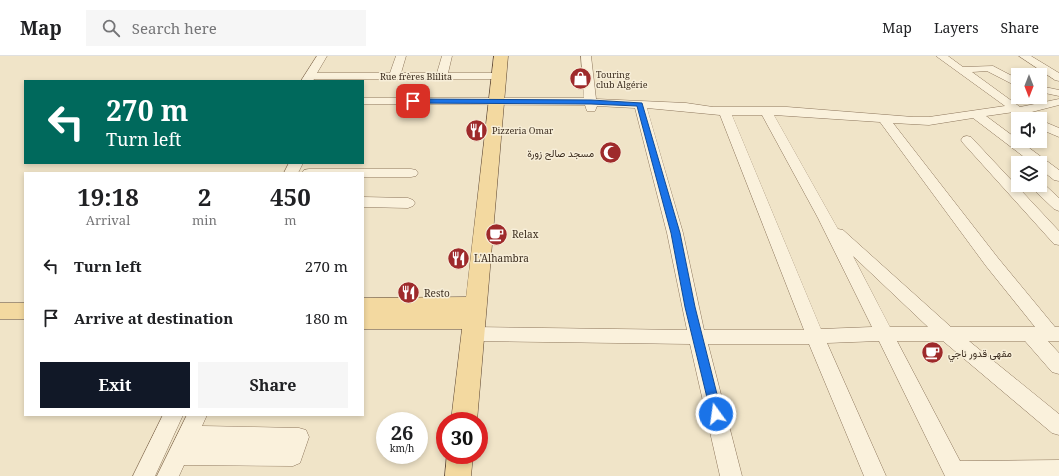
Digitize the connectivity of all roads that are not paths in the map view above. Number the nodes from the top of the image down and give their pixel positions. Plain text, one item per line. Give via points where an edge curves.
1 (322, 56) edge
2 (401, 56) edge
3 (447, 56) edge
4 (501, 56) edge
5 (586, 56) edge
6 (941, 56) edge
7 (1024, 56) edge
8 (960, 70) junction
9 (394, 76) junction
10 (442, 76) junction
11 (499, 76) junction
12 (308, 78) edge
13 (1059, 78) edge
14 (1011, 80) edge
15 (1047, 91) edge
16 (1059, 92) edge
17 (364, 101) edge
18 (1059, 102) edge
19 (496, 105) junction
20 (591, 105) junction
21 (640, 106) junction
22 (364, 107) edge
23 (1018, 110) junction
24 (724, 111) junction
25 (766, 111) junction
26 (1021, 112) edge
27 (976, 114) junction
28 (883, 118) junction
29 (1047, 126) edge
30 (1058, 130) edge
31 (967, 140) dead end
32 (364, 173) edge
33 (411, 173) dead end
34 (1059, 177) edge
35 (1044, 192) edge
36 (364, 202) edge
37 (408, 203) dead end
38 (1059, 206) edge
39 (830, 227) junction
40 (1059, 240) edge
41 (364, 306) edge
42 (0, 311) edge
43 (24, 311) edge
44 (364, 320) edge
45 (474, 320) junction
46 (886, 334) junction
47 (946, 334) junction
48 (1029, 334) junction
49 (1054, 334) edge
50 (815, 336) junction
51 (697, 337) junction
52 (1059, 366) edge
53 (465, 412) edge
54 (173, 416) edge
55 (196, 416) edge
56 (1059, 426) edge
57 (187, 435) junction
58 (178, 455) junction
59 (459, 464) edge
60 (1059, 470) edge
61 (956, 474) edge
62 (144, 476) edge
63 (168, 476) edge
64 (458, 476) edge
65 (731, 476) edge
66 (875, 476) edge

1 - 12 street
2 - 9 street
3 - 10 street
4 - 11 main road
5 - 20 street
6 - 8 street
7 - 13 street
8 - 14 street via 989,68
8 - 23 street
9 - 10 street, Rue frères Blilita
9 - 12 street, Rue frères Blilita
10 - 11 street, Rue frères Blilita
11 - 19 main road
15 - 16 street
17 - 19 street
18 - 23 street
19 - 20 street
19 - 22 street
19 - 45 main road
20 - 21 street
21 - 24 street
21 - 51 street via 676,233
23 - 26 street
23 - 27 street
24 - 25 street
24 - 50 street
25 - 28 street
25 - 39 street
27 - 28 street via 929,120
27 - 34 street
28 - 49 street via 992,262
29 - 30 street
31 - 40 street
32 - 33 street
35 - 38 street
36 - 37 street
39 - 46 street
39 - 47 street
41 - 45 main road
42 - 43 main road
44 - 45 main road
45 - 51 street
45 - 53 main road
46 - 47 street
46 - 50 street
46 - 61 street
47 - 48 street
47 - 56 street
48 - 49 street
48 - 52 street
50 - 51 street
50 - 66 street
51 - 65 street
54 - 62 street
55 - 57 street
57 - 58 street
57 - 58 street via 299,436 293,456
58 - 63 street
59 - 64 main road
60 - 61 street

